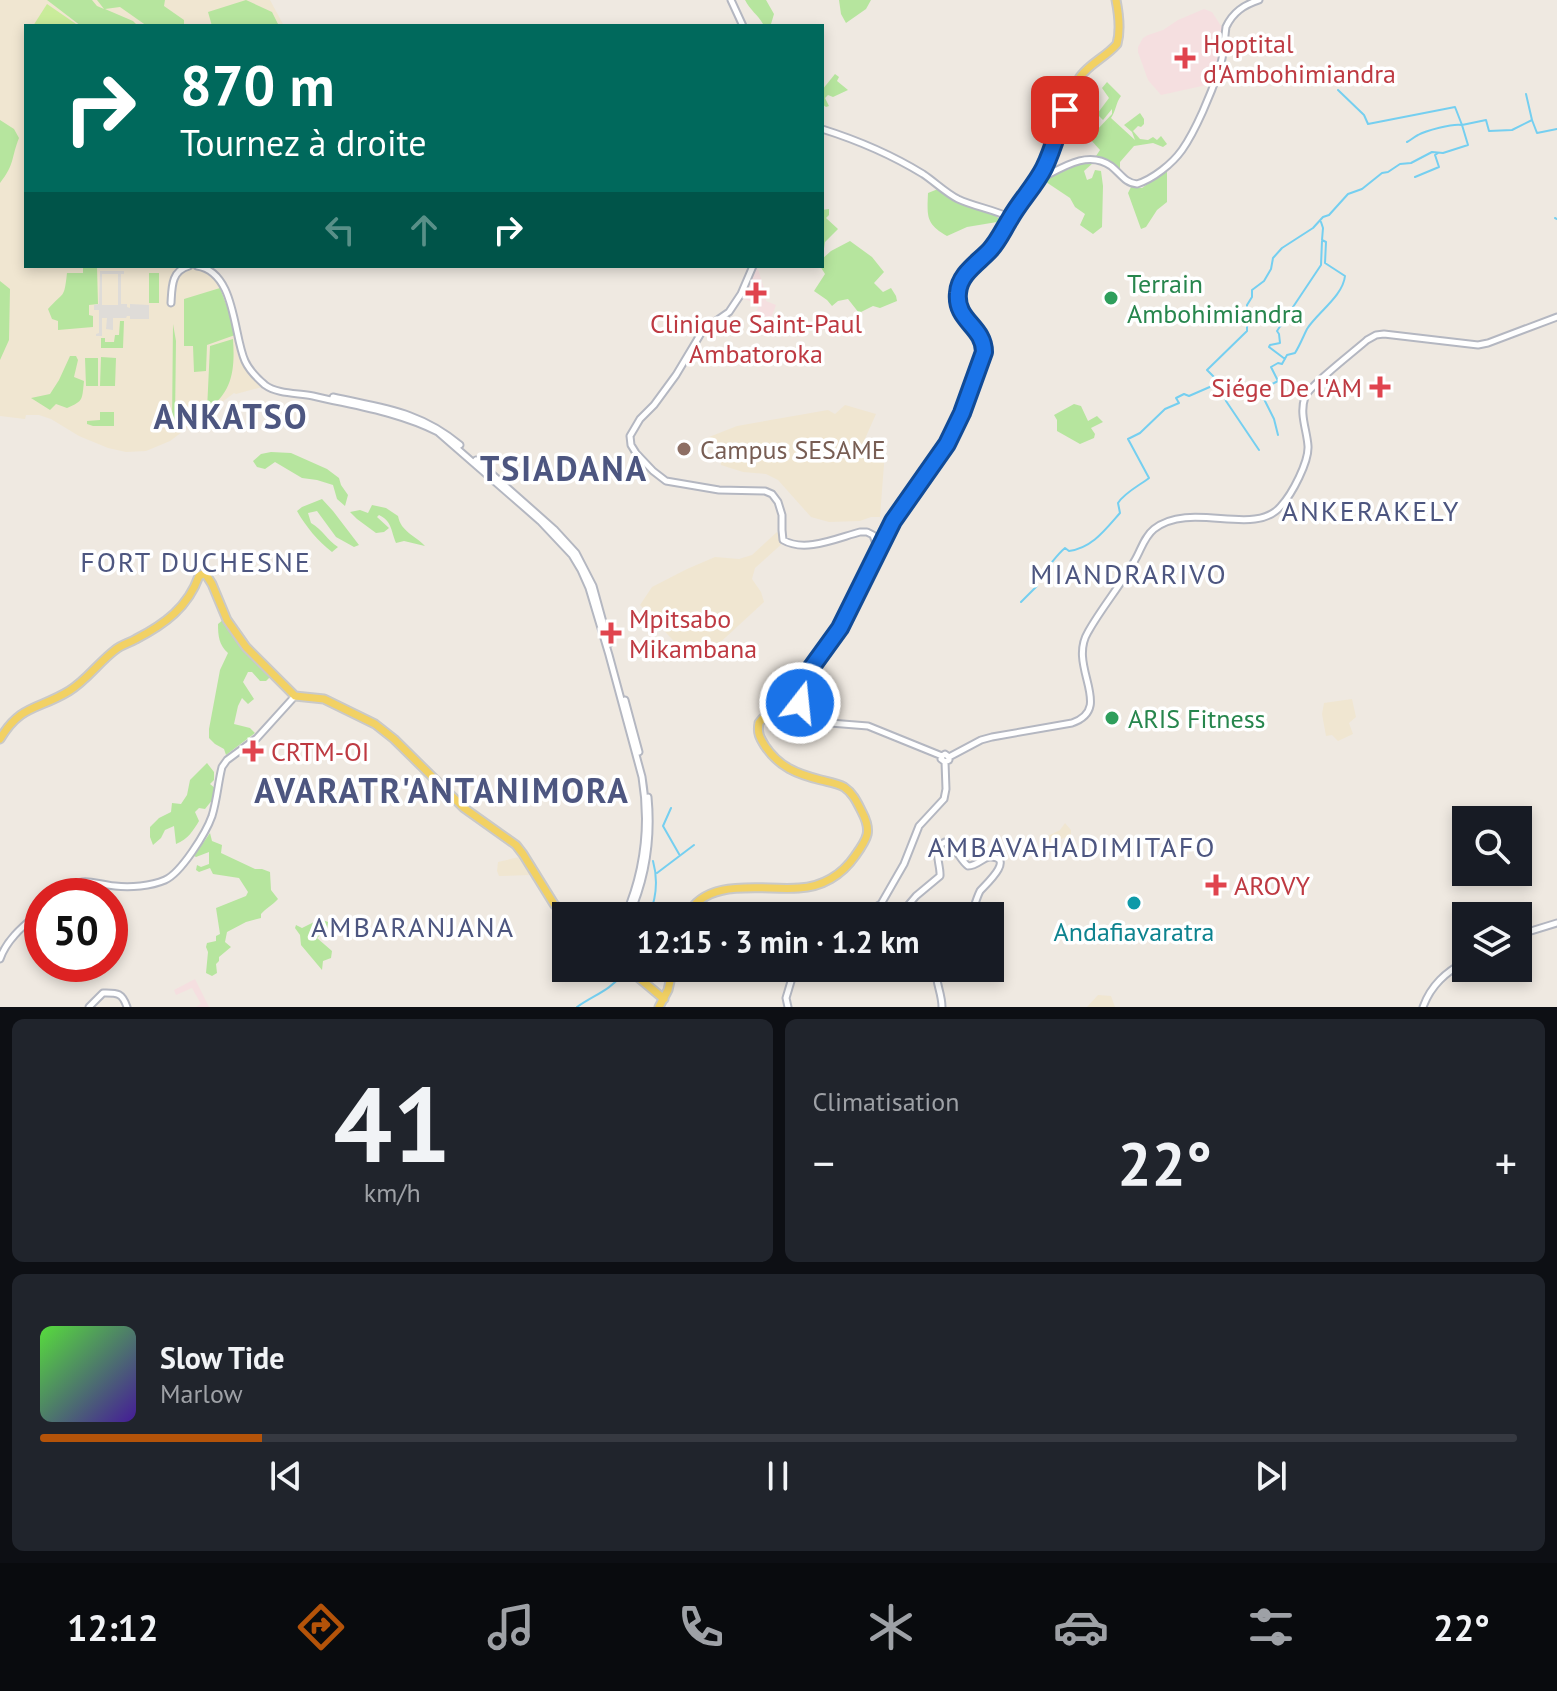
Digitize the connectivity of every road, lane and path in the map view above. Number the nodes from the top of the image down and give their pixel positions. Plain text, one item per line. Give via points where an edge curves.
1 (731, 0) edge
2 (1116, 0) edge
3 (1259, 0) edge
4 (742, 24) edge
5 (824, 130) edge
6 (1037, 181) junction
7 (1011, 218) junction
8 (184, 268) edge
9 (202, 268) edge
10 (752, 268) edge
11 (171, 303) dead end
12 (1557, 317) edge
13 (877, 552) junction
14 (295, 696) junction
15 (801, 706) junction
16 (0, 739) edge
17 (945, 758) junction
18 (128, 886) edge
19 (553, 902) edge
20 (631, 902) edge
21 (699, 902) edge
22 (882, 902) edge
23 (910, 902) edge
24 (976, 902) edge
25 (1557, 923) edge
26 (24, 926) edge
27 (1532, 931) edge
28 (0, 959) edge
29 (1452, 970) edge
30 (643, 982) edge
31 (670, 982) edge
32 (791, 982) edge
33 (937, 982) edge
34 (647, 985) junction
35 (669, 985) junction
36 (663, 1003) edge
37 (89, 1007) edge
38 (127, 1007) edge
39 (788, 1007) edge
40 (942, 1007) edge
41 (1423, 1007) edge

1 - 4 street
2 - 6 main road via 1117,44 1079,78
3 - 6 street via 1242,7 1229,21 1219,70 1201,112 1183,148 1167,165 1137,184 1107,163 1086,159
5 - 7 street via 903,163 955,198
6 - 7 main road
7 - 13 main road via 998,241 959,283 960,311 984,347 962,413
8 - 11 street via 172,283
9 - 20 street via 228,296 245,361 265,385 390,413 438,432 572,555 589,588 645,798 642,866
10 - 13 street via 729,312 703,330 676,375 632,429 631,445 666,481 772,494 782,515 783,540 792,545 867,532 873,535
12 - 17 street via 1483,344 1384,334 1367,340 1307,393 1302,414 1308,452 1279,509 1251,520 1177,518 1146,538 1083,641 1092,702 1088,715 1072,723 981,740
13 - 15 main road via 840,628 801,682
14 - 16 main road via 246,647 203,573 173,616 116,648 66,693 19,715
14 - 18 street via 222,767 204,834 173,875
14 - 19 main road via 324,699 394,739 464,808 516,845
15 - 17 street via 830,723 865,725
15 - 21 main road via 764,716 759,735 788,769 835,783 852,794 868,823 865,841 844,869 824,882 803,888 727,889
17 - 22 street via 944,799 919,826
23 - 24 street via 939,878 937,848 945,842 968,866 996,858 996,875
25 - 27 street
26 - 28 street
29 - 41 street via 1438,981
30 - 34 main road
31 - 35 main road
32 - 39 street
33 - 40 street
34 - 35 main road via 665,990
34 - 36 main road
35 - 36 main road
37 - 38 street via 103,993 117,993

